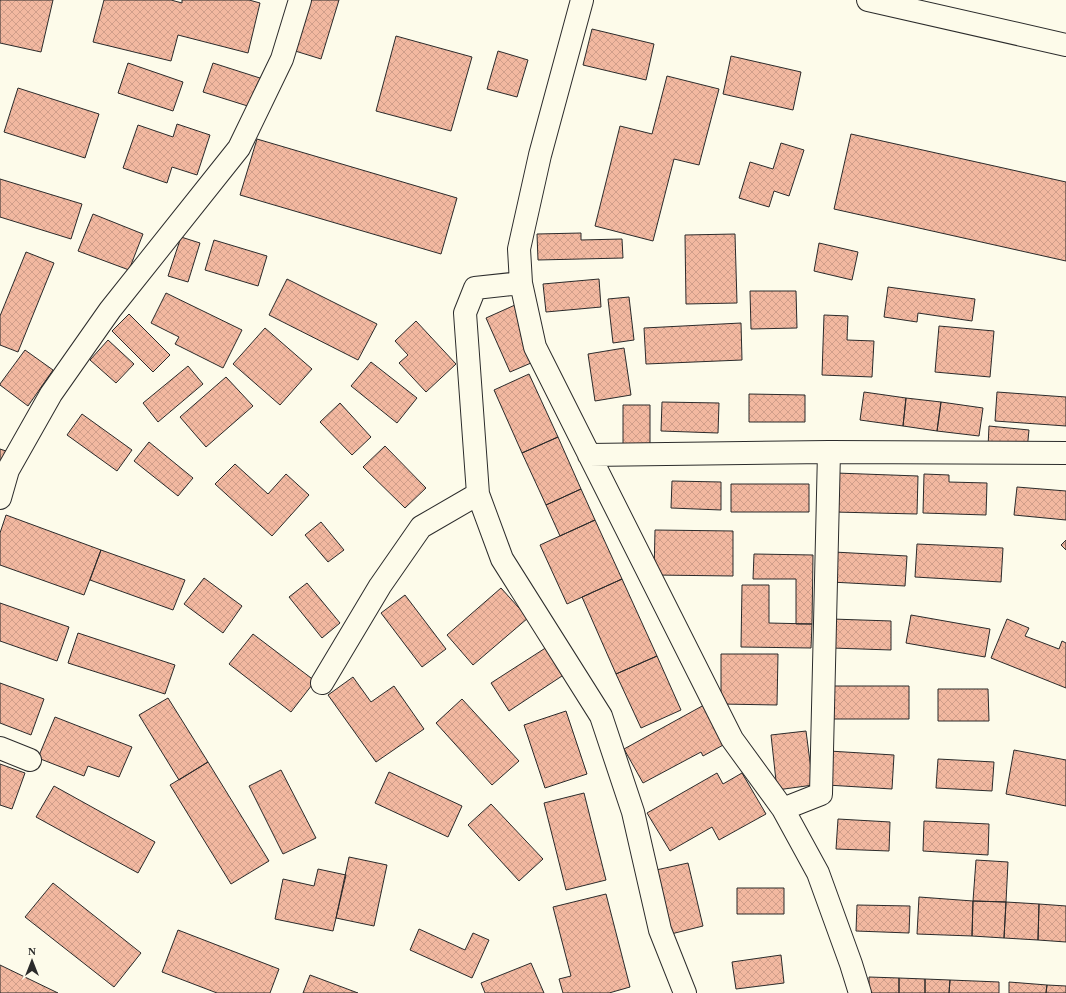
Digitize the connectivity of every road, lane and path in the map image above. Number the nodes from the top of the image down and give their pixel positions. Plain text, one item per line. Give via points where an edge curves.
1 (300, 0) edge
2 (582, 0) edge
3 (868, 0) edge
4 (1066, 45) edge
5 (521, 283) junction
6 (829, 452) junction
7 (1066, 454) edge
8 (589, 455) junction
9 (478, 494) junction
10 (0, 498) edge
11 (322, 683) dead end
12 (0, 748) edge
13 (30, 760) dead end
14 (783, 809) junction
15 (685, 993) edge
16 (860, 993) edge

1 - 10 street via 282,59 239,148 110,310 51,394 8,470
2 - 5 street via 540,155 519,249
3 - 4 street
5 - 8 street via 535,347
5 - 9 street via 475,288 465,313
6 - 7 street
6 - 8 street
6 - 14 street via 821,794
8 - 14 street via 732,740
9 - 11 street via 421,527 380,586
9 - 15 street via 502,559 601,716 633,812 660,930
12 - 13 street
14 - 16 street via 818,873 852,964

